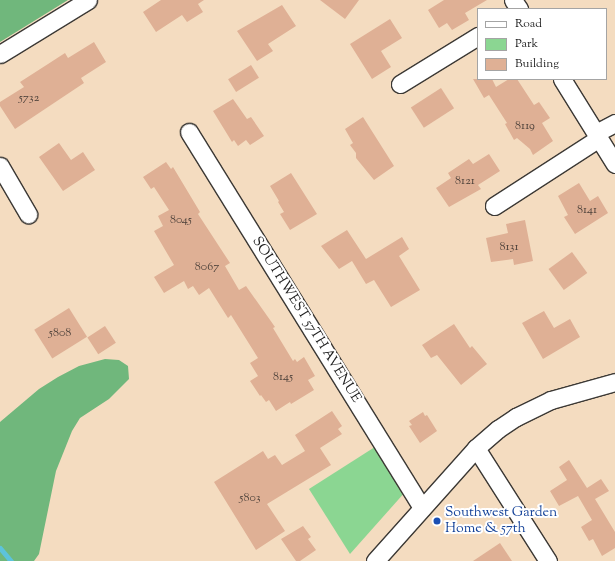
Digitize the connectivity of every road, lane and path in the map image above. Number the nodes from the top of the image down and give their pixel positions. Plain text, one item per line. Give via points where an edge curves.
1 (88, 0) edge
2 (477, 37) edge
3 (0, 54) edge
4 (563, 80) edge
5 (400, 84) dead end
6 (615, 123) edge
7 (189, 132) dead end
8 (597, 136) junction
9 (615, 164) edge
10 (0, 166) edge
11 (494, 206) dead end
12 (28, 214) dead end
13 (615, 382) edge
14 (476, 448) junction
15 (422, 508) junction
16 (375, 561) edge
17 (548, 561) edge

1 - 3 street
2 - 5 street
4 - 8 street
6 - 8 street
7 - 15 street, SOUTHWEST 57TH AVENUE
8 - 9 street
8 - 11 street
10 - 12 street
13 - 14 street via 551,400 504,425
14 - 15 street
14 - 17 street
15 - 16 street

